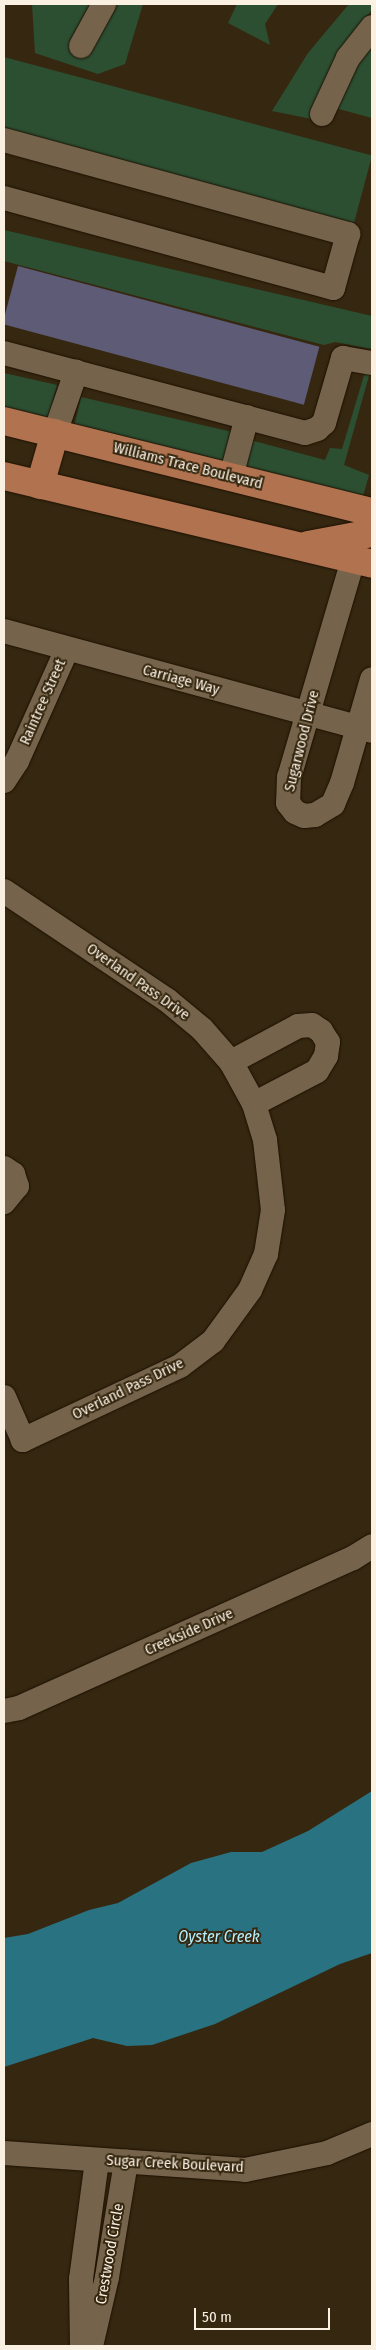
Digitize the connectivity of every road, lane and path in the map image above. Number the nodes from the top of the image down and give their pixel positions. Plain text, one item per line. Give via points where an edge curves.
1 (104, 4) edge
2 (372, 27) edge
3 (81, 46) dead end
4 (322, 114) dead end
5 (4, 140) edge
6 (4, 198) edge
7 (4, 353) edge
8 (372, 363) edge
9 (76, 372) junction
10 (247, 417) junction
11 (4, 421) edge
12 (55, 433) junction
13 (4, 476) edge
14 (231, 477) junction
15 (40, 486) junction
16 (372, 515) edge
17 (299, 547) junction
18 (366, 561) edge
19 (4, 631) edge
20 (67, 649) junction
21 (372, 679) edge
22 (306, 714) junction
23 (365, 729) edge
24 (4, 781) edge
25 (4, 891) edge
26 (231, 1062) junction
27 (254, 1104) junction
28 (4, 1168) edge
29 (4, 1202) edge
30 (4, 1397) edge
31 (372, 1546) edge
32 (4, 1711) edge
33 (372, 2134) edge
34 (4, 2152) edge
35 (97, 2160) junction
36 (126, 2162) junction
37 (82, 2346) edge
38 (91, 2346) edge

1 - 3 street
2 - 4 street via 348,58
5 - 6 street via 348,234 333,288
7 - 9 street
8 - 10 street via 343,358 324,423 317,429 305,433
9 - 10 street
9 - 12 street
10 - 14 street
11 - 12 main road, Williams Trace Boulevard
12 - 14 main road, Williams Trace Boulevard
12 - 15 main road
13 - 15 main road
14 - 16 main road, Williams Trace Boulevard
15 - 17 main road
16 - 17 main road
17 - 18 main road
18 - 22 street, Sugarwood Drive
19 - 20 street, Carriage Way
20 - 22 street, Carriage Way
20 - 24 street, Raintree Street
21 - 23 street, Sugarwood Drive
22 - 23 street, Carriage Way
22 - 23 street, Sugarwood Drive via 287,792 288,803 304,816 324,812 332,804
25 - 26 street, Overland Pass Drive via 167,1000 202,1029
26 - 27 street, Overland Pass Drive
26 - 27 street via 298,1026 312,1025 322,1031 328,1042 326,1056 317,1071
27 - 30 street, Overland Pass Drive via 266,1140 274,1210 266,1254 245,1298 213,1341 180,1366 23,1440
28 - 29 street via 12,1174 17,1186
31 - 32 street, Creekside Drive via 19,1708
33 - 36 street, Sugar Creek Boulevard via 327,2153 245,2170
34 - 35 street, Sugar Creek Boulevard
35 - 36 street, Sugar Creek Boulevard
35 - 37 street, Crestwood Circle via 82,2279
36 - 38 street, Crestwood Circle via 108,2277

